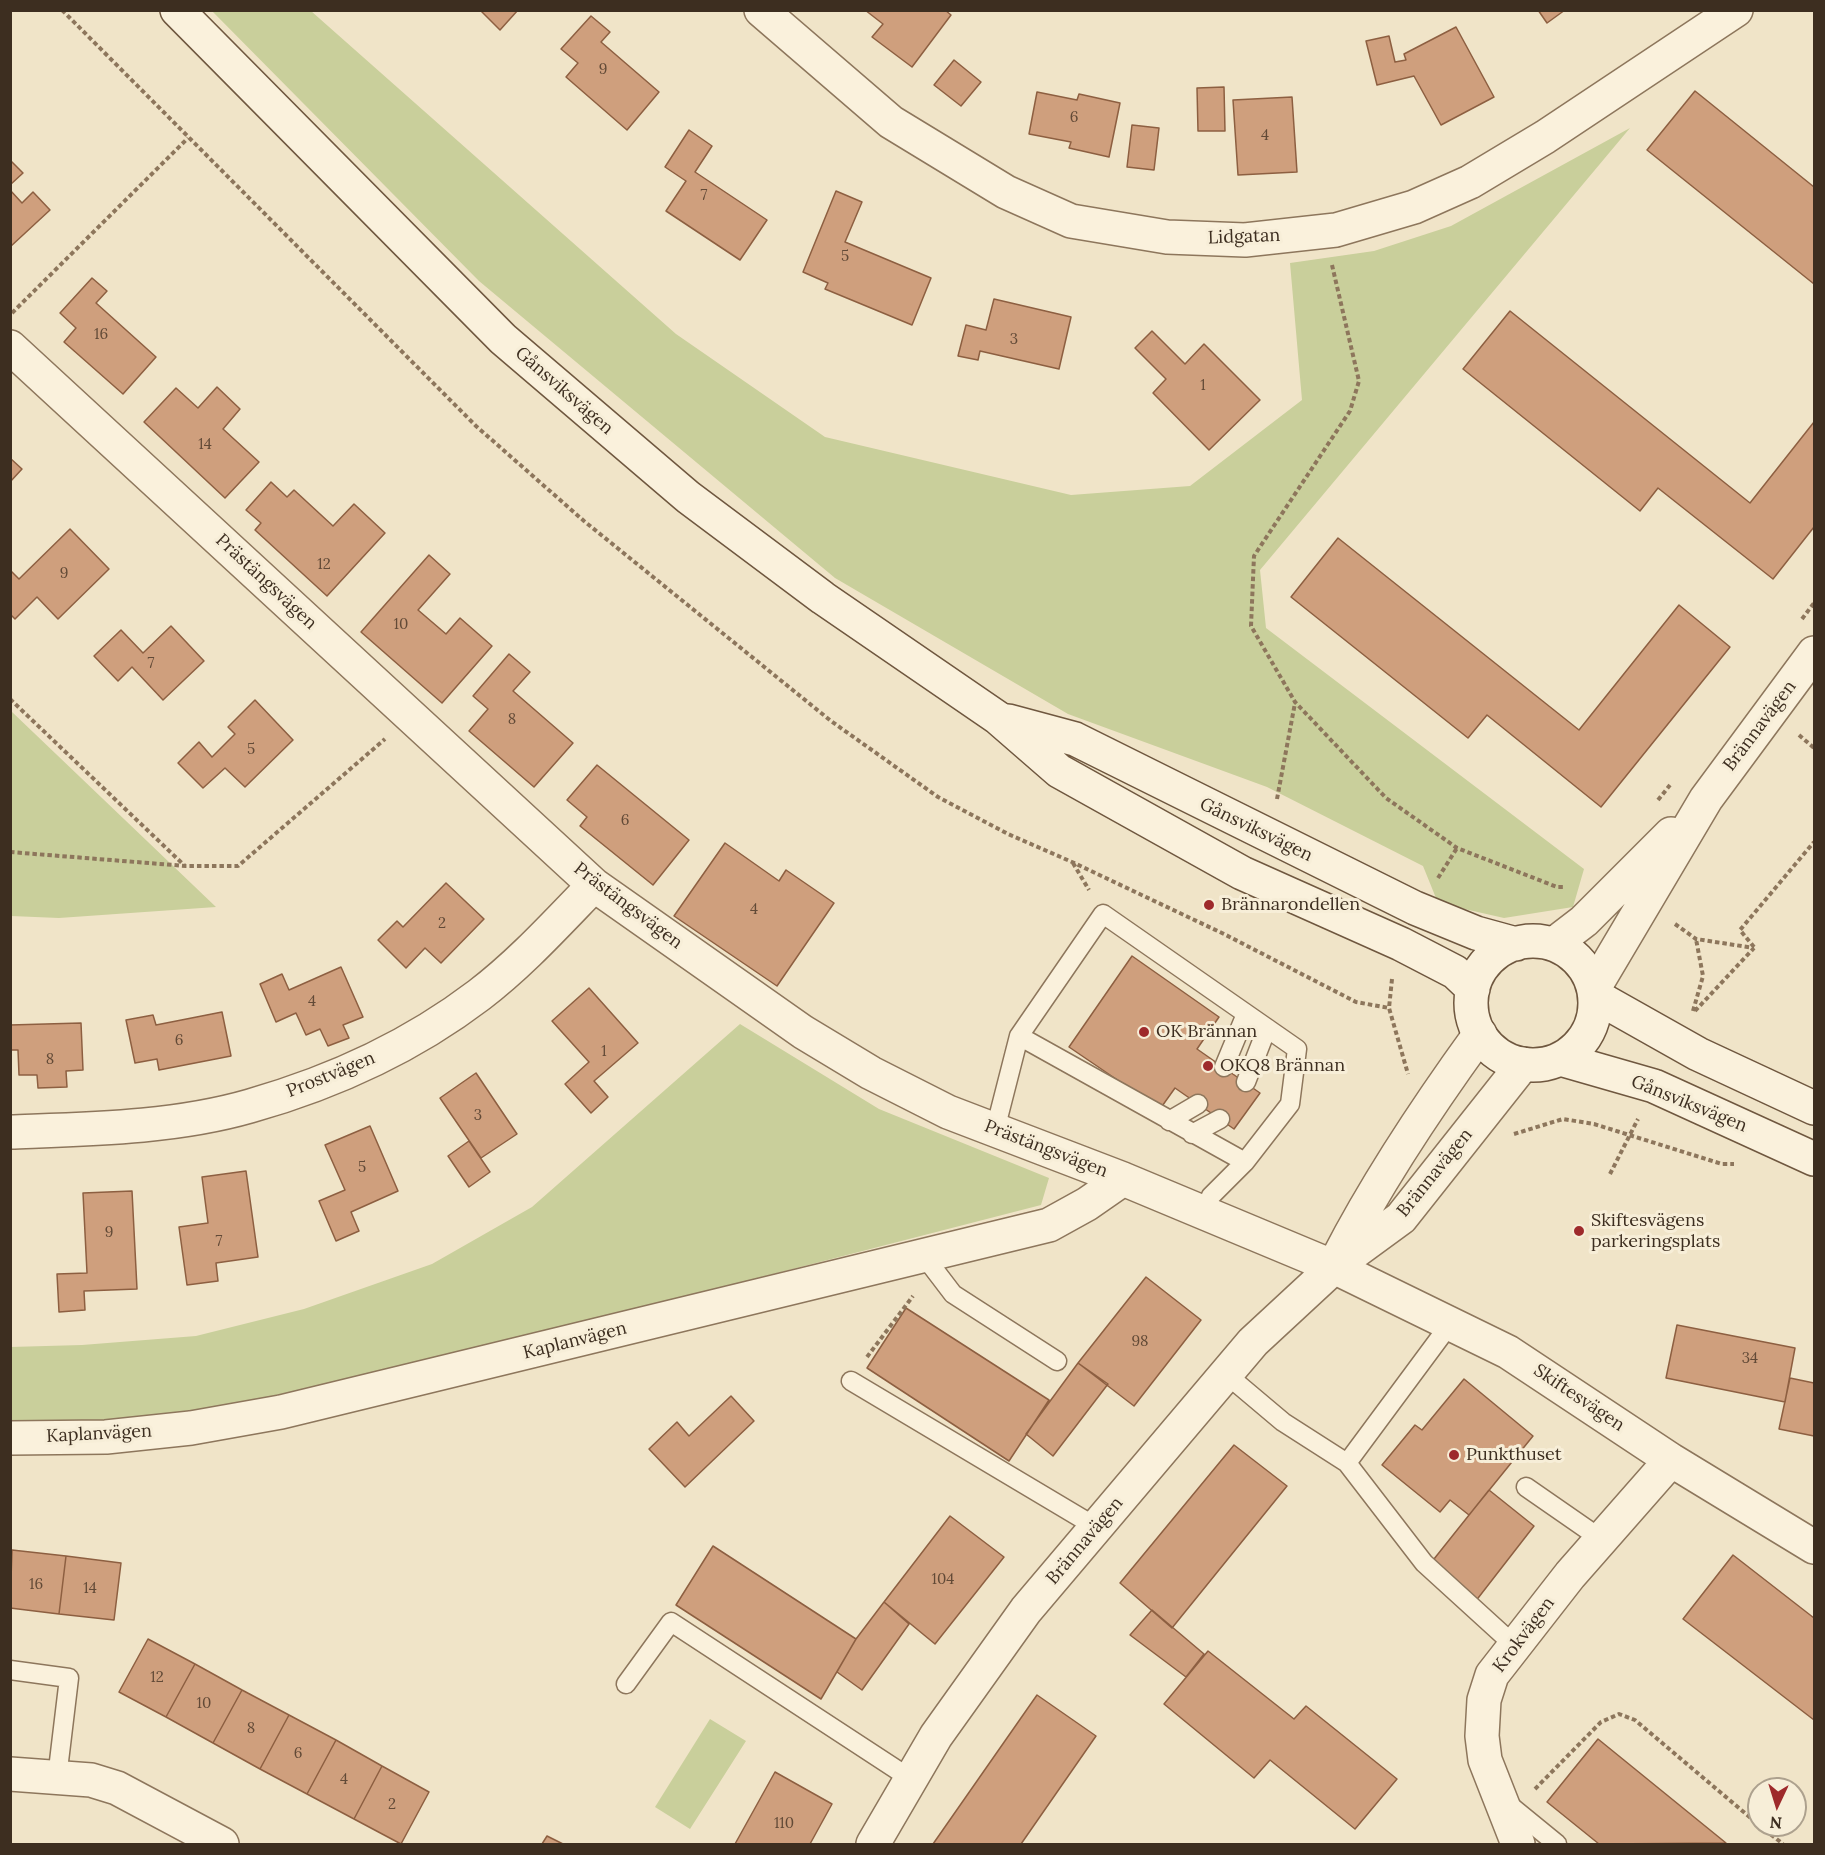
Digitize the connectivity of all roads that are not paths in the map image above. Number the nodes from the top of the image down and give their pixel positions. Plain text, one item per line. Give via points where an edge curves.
1 (177, 10) edge
2 (761, 10) edge
3 (1736, 10) edge
4 (10, 347) edge
5 (1815, 653) edge
6 (998, 718) junction
7 (1706, 799) junction
8 (594, 885) junction
9 (1516, 944) junction
10 (1554, 944) junction
11 (1473, 989) junction
12 (1594, 992) junction
13 (1246, 1014) junction
14 (1267, 1028) junction
15 (1480, 1034) junction
16 (1018, 1036) junction
17 (1560, 1059) junction
18 (1523, 1064) junction
19 (1224, 1067) dead end
20 (1246, 1082) dead end
21 (1198, 1104) dead end
22 (1815, 1108) edge
23 (1220, 1119) dead end
24 (1169, 1121) junction
25 (995, 1130) junction
26 (10, 1132) edge
27 (1192, 1134) junction
28 (1815, 1159) edge
29 (1245, 1162) junction
30 (1123, 1179) junction
31 (1204, 1213) junction
32 (931, 1264) junction
33 (1334, 1267) junction
34 (1450, 1324) junction
35 (1057, 1361) dead end
36 (1226, 1374) junction
37 (851, 1382) road end
38 (10, 1438) edge
39 (1671, 1460) junction
40 (1347, 1463) junction
41 (1526, 1487) dead end
42 (1096, 1527) junction
43 (1601, 1539) junction
44 (1815, 1547) edge
45 (1514, 1645) junction
46 (10, 1670) edge
47 (626, 1684) dead end
48 (10, 1774) edge
49 (57, 1778) junction
50 (911, 1779) junction
51 (1513, 1797) junction
52 (222, 1845) edge
53 (873, 1845) edge
54 (1518, 1845) edge
55 (1557, 1845) edge

1 - 6 street, Gånsviksvägen via 521,354 688,497 823,598
2 - 3 street, Lidgatan via 891,122 1006,192 1071,221 1167,237 1245,240 1324,232 1414,207 1470,182
4 - 8 street, Prästängsvägen
5 - 7 street, Brännavägen
6 - 9 street, Gånsviksvägen via 1075,740 1415,908 1476,933
6 - 11 street, Gånsviksvägen via 1059,771 1242,873 1446,967
7 - 10 street, Brännavägen via 1584,921
7 - 12 street, Brännavägen
8 - 25 street, Prästängsvägen via 803,1032 871,1073 948,1112
8 - 26 street, Prostvägen via 517,964 478,996 414,1037 348,1071 249,1106 181,1119
9 - 10 street
9 - 11 street via 1488,961
10 - 12 street via 1580,961
11 - 15 street via 1471,1005
12 - 17 street via 1594,1015 1588,1033
12 - 22 street via 1698,1054
13 - 14 lane
13 - 16 lane via 1103,914
13 - 19 lane
14 - 20 lane
14 - 29 lane via 1297,1048 1290,1104
15 - 18 street via 1491,1048
15 - 33 street, Brännavägen via 1370,1196
16 - 24 lane
16 - 25 lane
17 - 18 street
17 - 28 street, Gånsviksvägen via 1654,1086
18 - 33 street, Brännavägen via 1401,1218
21 - 24 lane
23 - 27 lane
24 - 27 lane
25 - 30 street, Prästängsvägen
27 - 29 lane
29 - 31 lane via 1211,1196
30 - 31 street, Prästängsvägen
30 - 32 street, Kaplanvägen via 1049,1225
31 - 33 street, Prästängsvägen
32 - 35 lane via 953,1294
32 - 38 street, Kaplanvägen via 281,1412 191,1428 106,1437
33 - 34 street, Skiftesvägen
33 - 36 street, Brännavägen via 1253,1342
34 - 39 street, Skiftesvägen via 1522,1359
34 - 40 lane
36 - 40 lane via 1283,1422
36 - 42 street, Brännavägen
37 - 42 lane
39 - 43 street, Krokvägen
39 - 44 street, Skiftesvägen
40 - 45 lane via 1424,1563
41 - 43 lane
42 - 50 street, Brännavägen via 1026,1610 936,1736
43 - 45 street, Krokvägen
45 - 51 street, Krokvägen via 1492,1675 1484,1700 1482,1736 1485,1760
46 - 49 lane via 69,1678
47 - 50 lane via 671,1622
48 - 49 street
49 - 52 street via 92,1780 117,1788
50 - 53 street, Brännavägen
51 - 54 street, Krokvägen
51 - 55 lane

